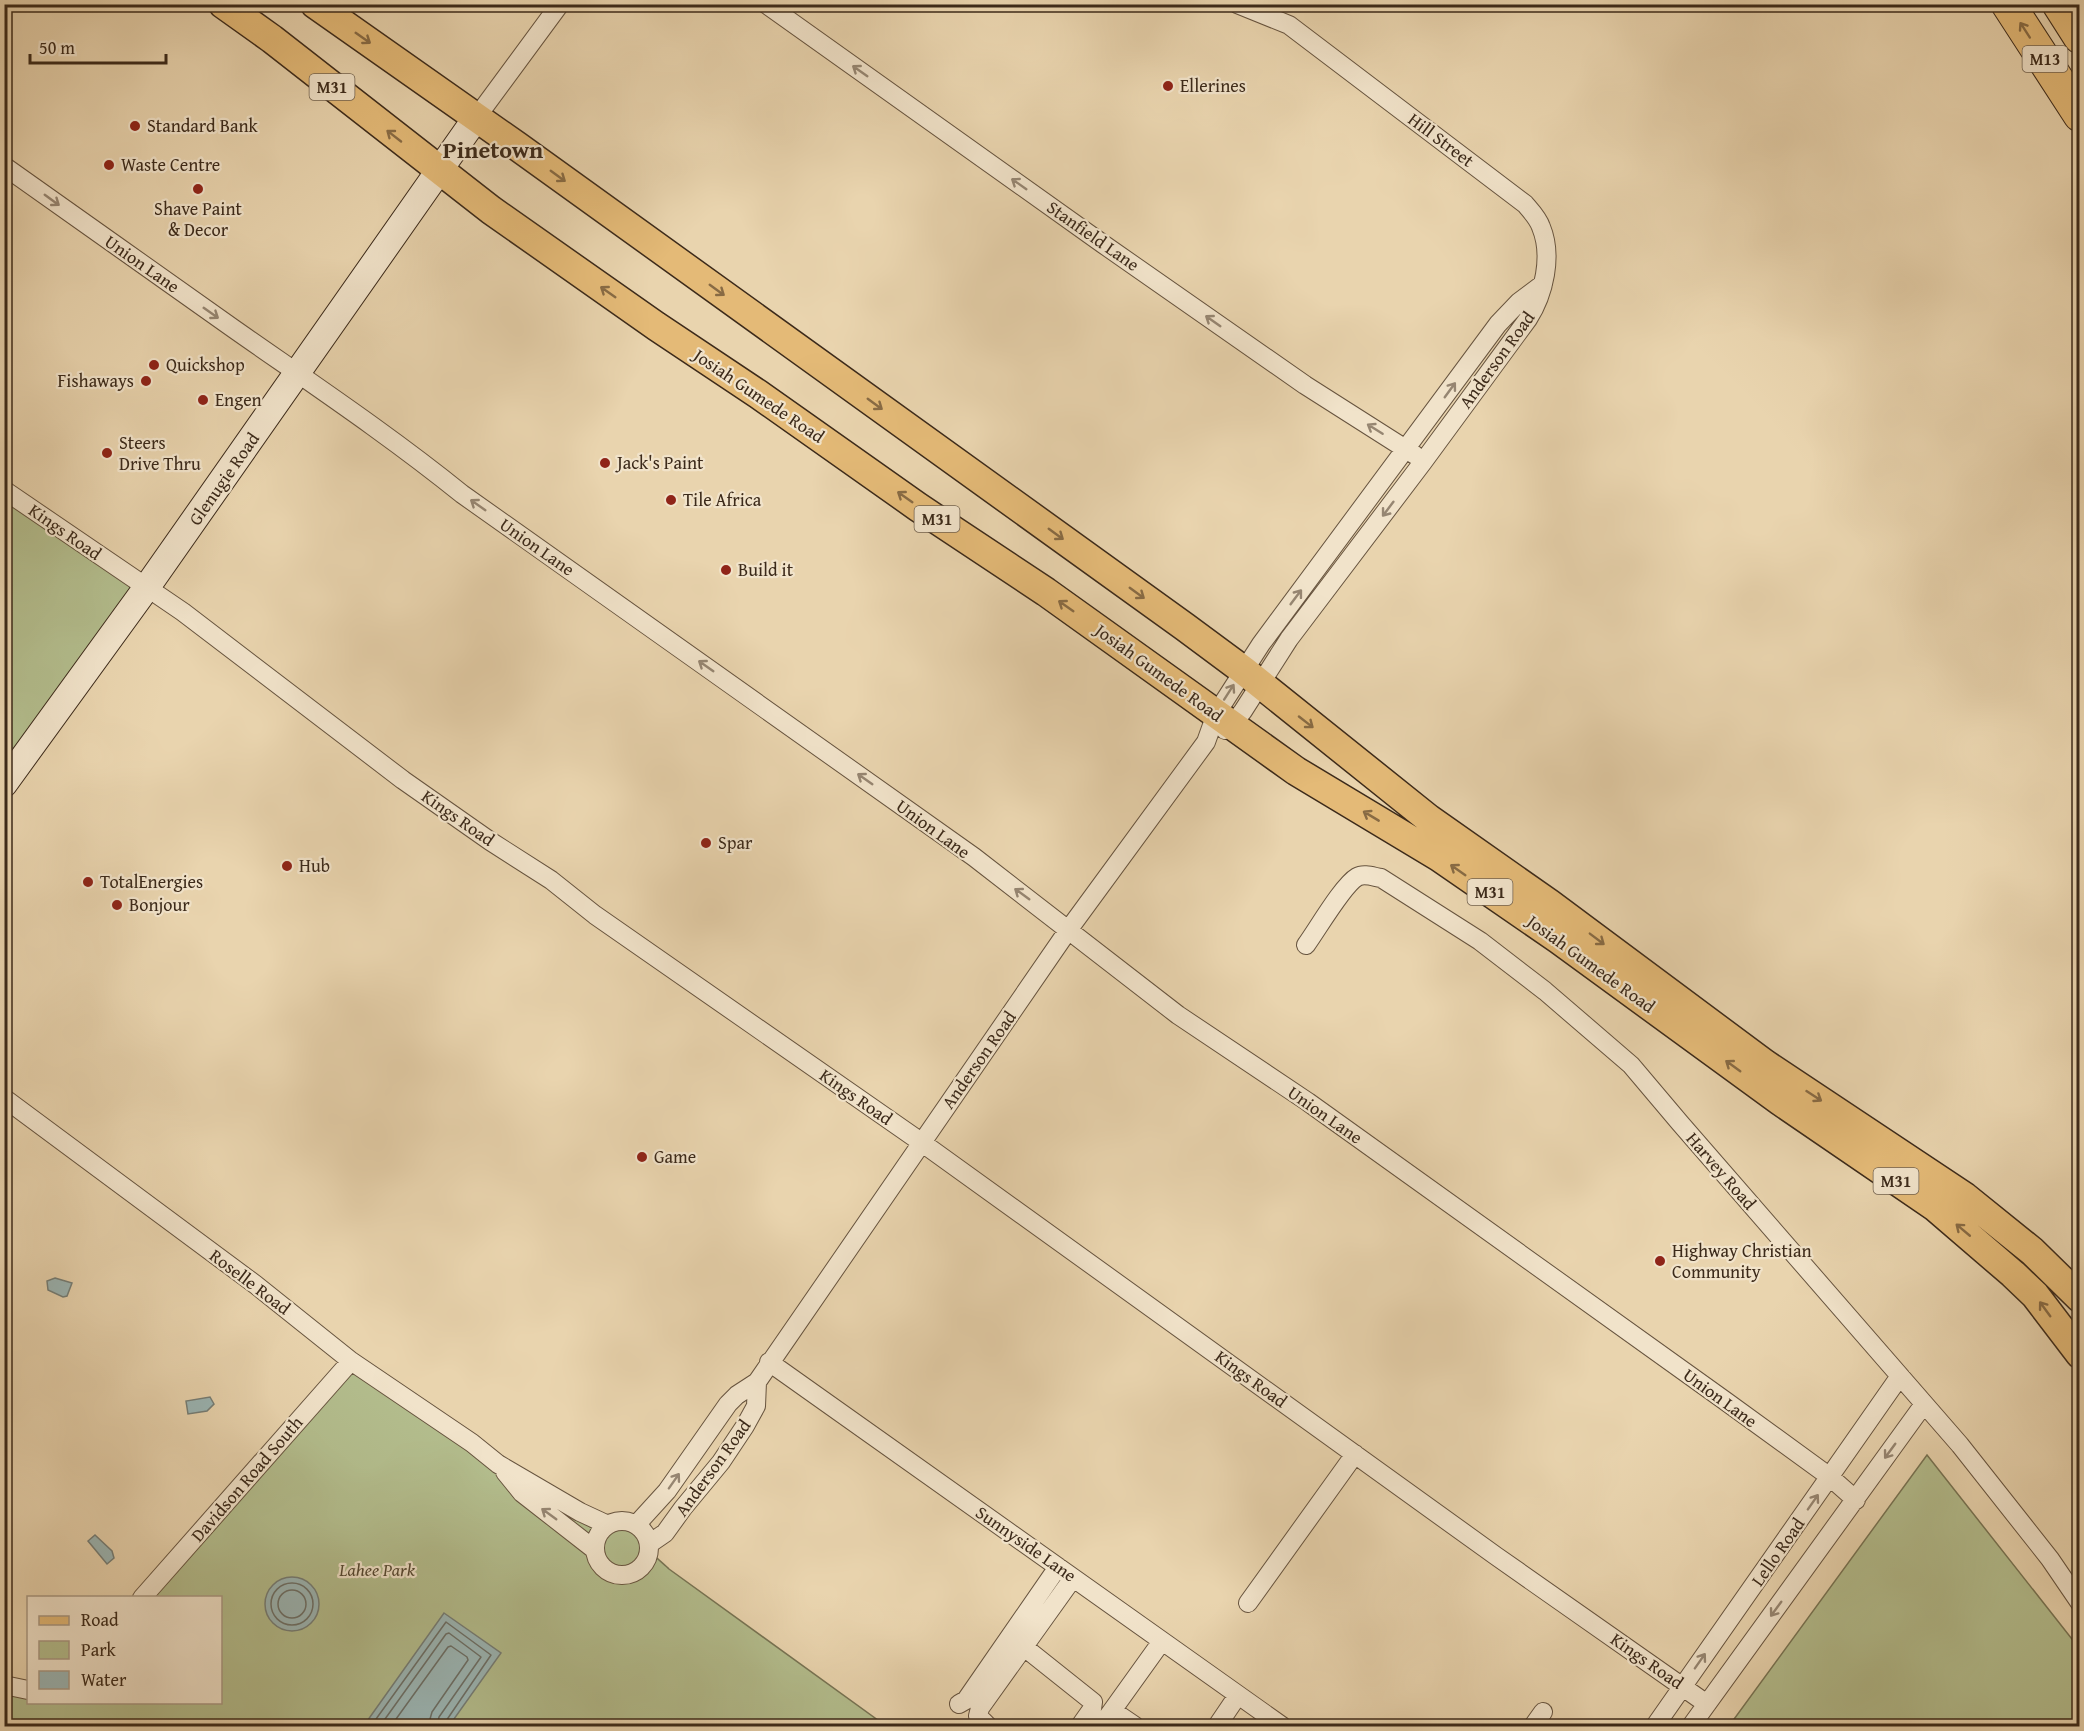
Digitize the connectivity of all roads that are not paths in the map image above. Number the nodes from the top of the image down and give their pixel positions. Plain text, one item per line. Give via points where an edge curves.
1 (223, 4) edge
2 (315, 4) edge
3 (560, 4) edge
4 (766, 4) edge
5 (1237, 4) edge
6 (1276, 4) edge
7 (2008, 4) edge
8 (2059, 4) edge
9 (1289, 25) junction
10 (2079, 37) edge
11 (2079, 115) edge
12 (476, 118) junction
13 (4, 166) edge
14 (440, 172) junction
15 (1543, 284) junction
16 (298, 372) junction
17 (1407, 449) junction
18 (1423, 462) junction
19 (4, 490) edge
20 (147, 587) junction
21 (1252, 677) junction
22 (1224, 720) junction
23 (4, 784) edge
24 (1069, 929) junction
25 (1306, 945) dead end
26 (4, 1098) edge
27 (921, 1142) junction
28 (2079, 1298) edge
29 (2079, 1354) edge
30 (351, 1361) junction
31 (769, 1362) junction
32 (1900, 1376) junction
33 (757, 1382) junction
34 (1924, 1404) junction
35 (1355, 1454) junction
36 (498, 1464) junction
37 (1830, 1477) junction
38 (1856, 1500) junction
39 (608, 1525) junction
40 (636, 1525) junction
41 (649, 1544) junction
42 (595, 1550) junction
43 (1058, 1567) junction
44 (1073, 1578) junction
45 (144, 1596) edge
46 (1248, 1603) dead end
47 (2079, 1603) edge
48 (1162, 1641) junction
49 (1024, 1647) junction
50 (4, 1685) edge
51 (1683, 1687) junction
52 (27, 1690) edge
53 (1238, 1695) junction
54 (959, 1704) dead end
55 (1707, 1704) junction
56 (1113, 1711) junction
57 (988, 1726) edge
58 (1080, 1726) edge
59 (1101, 1726) edge
60 (1135, 1726) edge
61 (1216, 1726) edge
62 (1282, 1726) edge
63 (1655, 1726) edge
64 (1691, 1726) edge

14 -> 1 main road, Josiah Gumede Road / M31
2 -> 12 main road, Josiah Gumede Road / M31
3 - 12 street
17 -> 4 street, Stanfield Lane via 1305,385
5 - 9 street, Hill Street
6 - 9 street, Hill Street
11 -> 7 highway, M13
8 - 10 highway, M13
9 - 15 street, Hill Street via 1525,204 1542,228 1547,262
12 - 14 street, Glenugie Road
12 -> 21 main road, Josiah Gumede Road / M31
13 -> 16 street, Union Lane
14 - 16 street, Glenugie Road
22 -> 14 main road, Josiah Gumede Road / M31
17 -> 15 street, Anderson Road via 1498,324
15 - 18 street, Anderson Road via 1528,320
16 - 20 street, Glenugie Road
24 -> 16 street, Union Lane
17 - 18 street, Stanfield Lane
21 -> 17 street, Anderson Road
18 -> 21 street, Anderson Road via 1289,639
19 - 20 street, Kings Road
20 - 23 street, Glenugie Road
20 - 27 street, Kings Road via 431,800
21 - 22 street, Anderson Road
21 -> 28 main road, Josiah Gumede Road / M31 via 1430,819 1765,1064 1965,1197 2032,1251
22 - 24 street, Anderson Road
29 -> 22 main road, Josiah Gumede Road / M31 via 2035,1295 1935,1207 1439,857 1296,771
24 - 27 street, Anderson Road
24 - 37 street, Union Lane via 1178,1015 1308,1102
25 - 32 street, Harvey Road via 1347,886 1366,875 1381,878 1480,941 1631,1065
26 - 30 street, Roselle Road via 247,1278
27 - 31 street, Anderson Road
27 - 35 street, Kings Road
30 - 36 street, Roselle Road
30 - 45 street, Davidson Road South
31 - 33 street, Anderson Road
31 - 43 street, Sunnyside Lane
32 - 34 street, Harvey Road
32 - 37 street, Lello Road
40 -> 33 street, Anderson Road via 667,1491 728,1404
33 - 41 street, Anderson Road via 756,1406 745,1426 665,1533
34 -> 38 street, Lello Road
34 - 47 street, Harvey Road via 2050,1559
35 - 46 street
35 - 51 street, Kings Road
36 - 39 street, Roselle Road
42 -> 36 street, Roselle Road via 522,1493
37 - 38 street, Union Lane
51 -> 37 street, Lello Road
38 -> 55 street, Lello Road
39 - 40 street via 619,1521
39 - 42 street via 599,1533
40 - 41 street
41 - 42 street via 646,1562 627,1575 607,1571
43 - 44 street, Sunnyside Lane
43 - 54 street via 966,1700
44 - 48 street, Sunnyside Lane
44 - 49 street
48 - 53 street, Sunnyside Lane
48 - 56 street
49 - 57 street via 978,1712
49 - 58 street via 1093,1702
50 - 52 street
51 - 55 street, Kings Road
51 - 63 street, Lello Road
53 - 61 street
53 - 62 street, Sunnyside Lane
55 - 64 street, Lello Road
56 - 59 street
56 - 60 street

